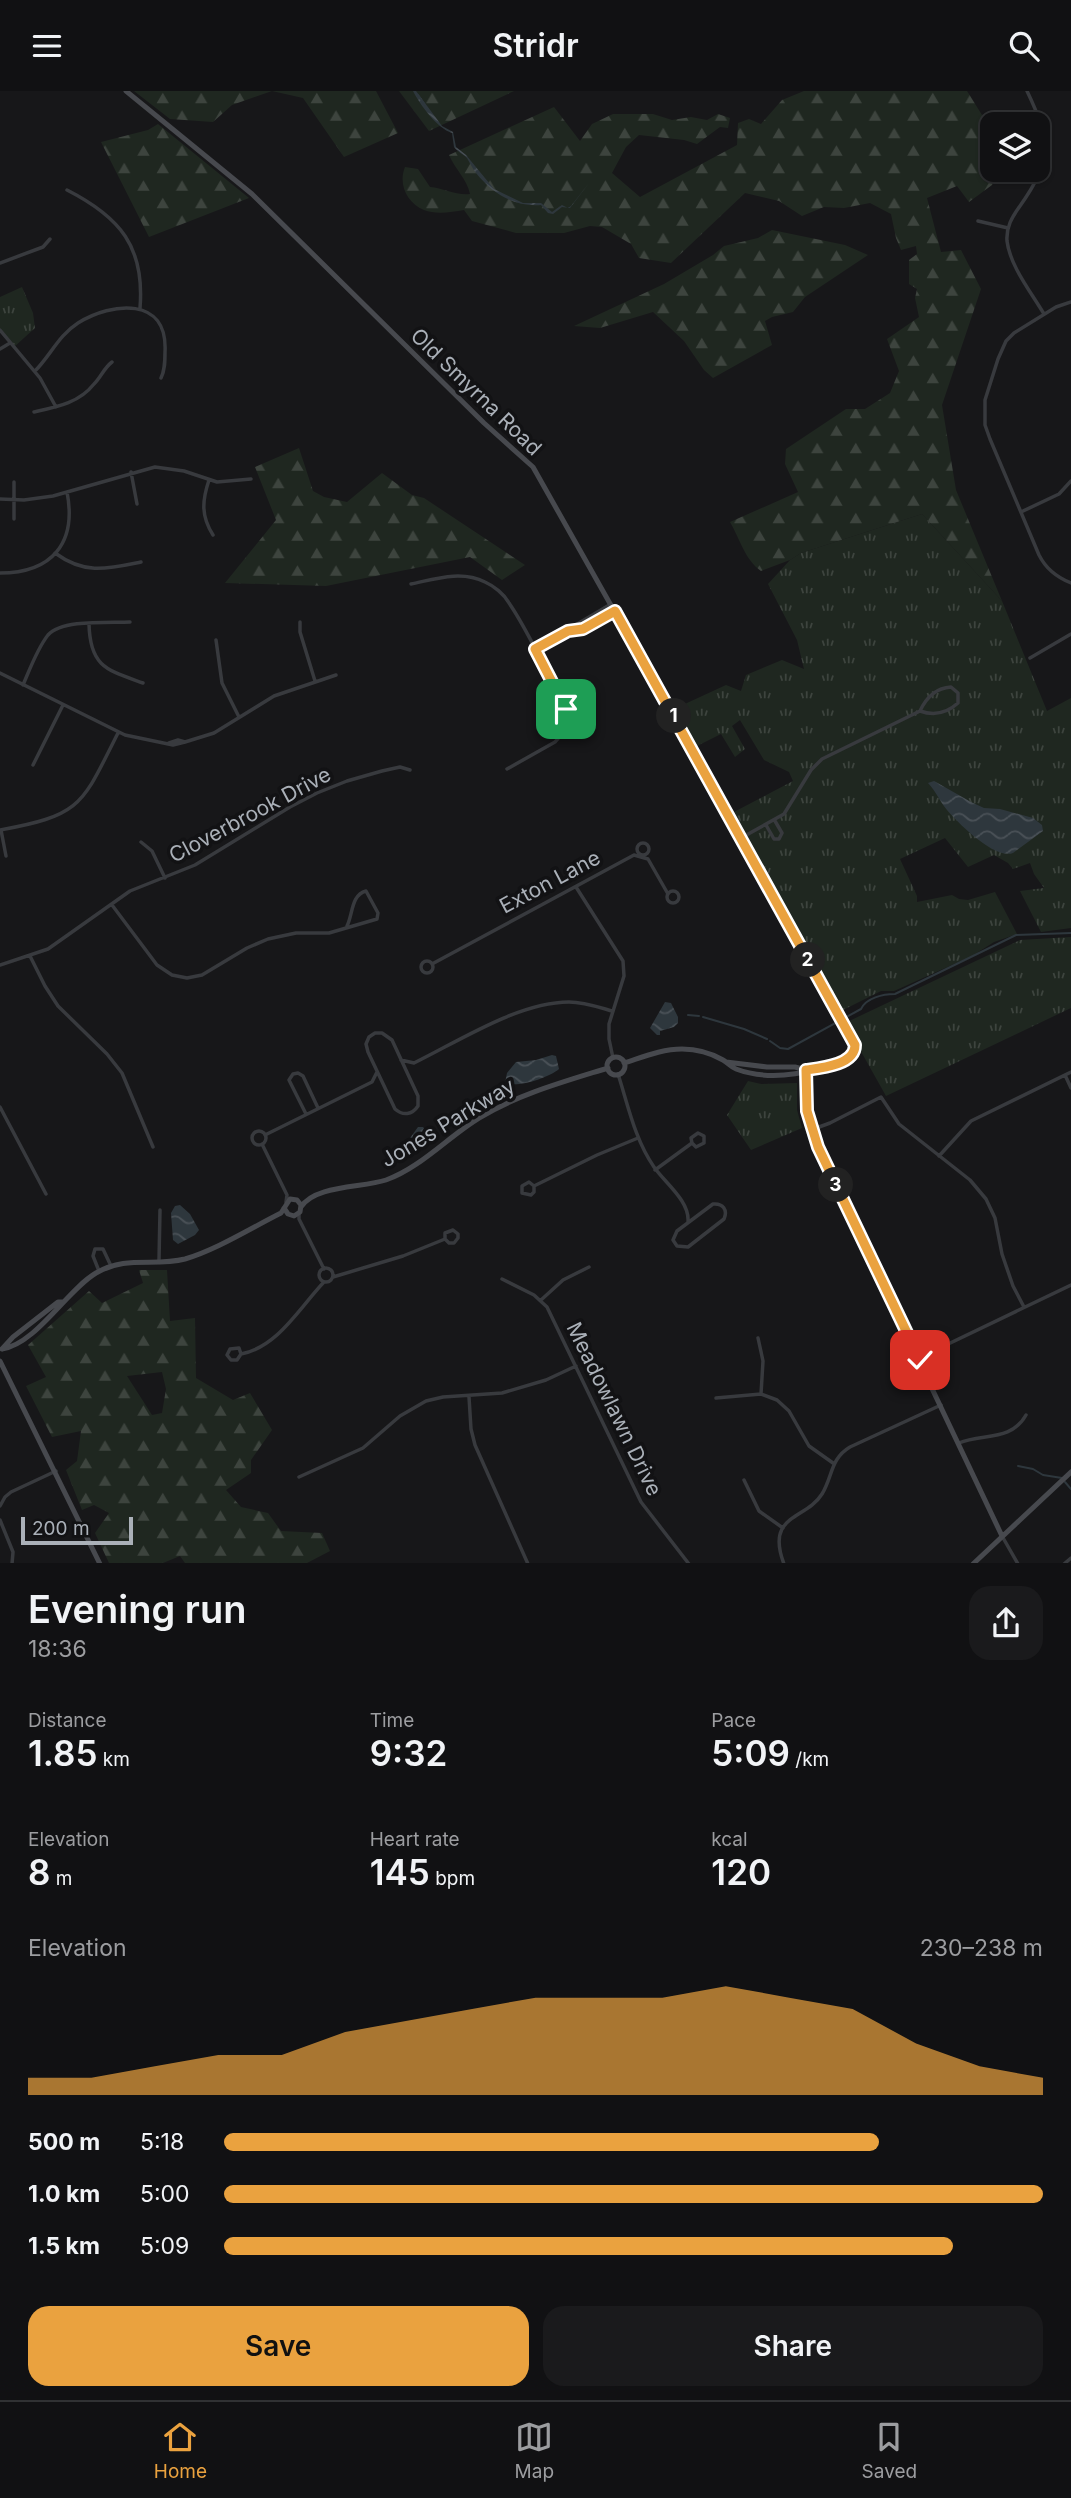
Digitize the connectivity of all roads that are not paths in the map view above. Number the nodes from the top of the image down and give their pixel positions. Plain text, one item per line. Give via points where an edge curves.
1 (126, 91) edge
2 (1027, 91) edge
3 (67, 190) dead end
4 (978, 221) dead end
5 (1007, 228) junction
6 (50, 239) dead end
7 (0, 263) edge
8 (1071, 302) edge
9 (139, 308) junction
10 (1044, 314) junction
11 (0, 330) edge
12 (10, 343) junction
13 (0, 349) edge
14 (112, 362) dead end
15 (35, 371) junction
16 (161, 378) dead end
17 (56, 407) junction
18 (34, 412) dead end
19 (131, 473) junction
20 (251, 479) dead end
21 (209, 480) junction
22 (1071, 481) edge
23 (14, 482) dead end
24 (67, 492) junction
25 (0, 499) edge
26 (14, 500) junction
27 (137, 504) dead end
28 (1021, 512) junction
29 (14, 519) dead end
30 (213, 535) dead end
31 (55, 554) junction
32 (141, 562) dead end
33 (0, 573) edge
34 (1071, 583) edge
35 (411, 585) dead end
36 (611, 604) junction
37 (615, 611) junction
38 (130, 622) dead end
39 (300, 622) dead end
40 (89, 624) junction
41 (568, 631) junction
42 (1071, 634) edge
43 (216, 640) dead end
44 (535, 649) junction
45 (1030, 658) dead end
46 (0, 673) edge
47 (336, 675) dead end
48 (315, 681) junction
49 (143, 683) dead end
50 (23, 685) junction
51 (63, 705) junction
52 (919, 711) junction
53 (239, 717) junction
54 (118, 733) junction
55 (33, 765) dead end
56 (508, 769) dead end
57 (410, 770) dead end
58 (775, 821) junction
59 (766, 825) junction
60 (0, 830) edge
61 (741, 838) junction
62 (141, 842) dead end
63 (6, 856) dead end
64 (165, 878) junction
65 (576, 887) junction
66 (668, 894) dead end
67 (111, 905) junction
68 (347, 926) junction
69 (30, 956) junction
70 (432, 964) dead end
71 (0, 965) edge
72 (612, 1011) junction
73 (613, 1058) junction
74 (401, 1060) junction
75 (414, 1063) junction
76 (624, 1063) junction
77 (608, 1068) junction
78 (806, 1070) junction
79 (377, 1072) junction
80 (1071, 1072) edge
81 (618, 1074) junction
82 (408, 1075) junction
83 (1065, 1075) junction
84 (372, 1082) junction
85 (383, 1086) junction
86 (1071, 1088) edge
87 (0, 1107) edge
88 (318, 1108) junction
89 (306, 1114) junction
90 (811, 1130) junction
91 (265, 1135) junction
92 (638, 1138) junction
93 (692, 1143) dead end
94 (262, 1145) junction
95 (153, 1147) dead end
96 (939, 1156) junction
97 (655, 1170) junction
98 (534, 1186) dead end
99 (46, 1194) dead end
100 (293, 1207) junction
101 (160, 1210) dead end
102 (688, 1210) junction
103 (699, 1213) junction
104 (688, 1222) junction
105 (445, 1239) dead end
106 (159, 1260) junction
107 (111, 1266) junction
108 (589, 1267) dead end
109 (324, 1269) junction
110 (99, 1271) junction
111 (333, 1277) junction
112 (502, 1279) dead end
113 (324, 1282) junction
114 (1071, 1285) edge
115 (541, 1300) junction
116 (1024, 1307) junction
117 (758, 1338) dead end
118 (1, 1350) edge
119 (241, 1354) junction
120 (919, 1358) junction
121 (1, 1363) edge
122 (576, 1366) junction
123 (761, 1394) junction
124 (469, 1397) junction
125 (716, 1398) dead end
126 (940, 1405) junction
127 (1026, 1415) dead end
128 (959, 1443) junction
129 (833, 1463) junction
130 (56, 1471) junction
131 (1071, 1472) edge
132 (299, 1477) dead end
133 (744, 1480) dead end
134 (0, 1506) edge
135 (0, 1520) edge
136 (783, 1528) junction
137 (1002, 1536) junction
138 (1071, 1557) edge
139 (12, 1563) edge
140 (98, 1563) edge
141 (528, 1563) edge
142 (689, 1563) edge
143 (784, 1563) edge
144 (973, 1563) edge
145 (1018, 1563) edge
146 (1065, 1563) edge

1 - 36 street, Old Smyrna Road via 252,194 529,462
2 - 5 street via 1043,127 1045,150 1039,176
3 - 9 street via 105,213 128,241 140,270
4 - 5 street
5 - 10 street via 1008,250
6 - 7 street via 45,246
8 - 10 street
9 - 15 street via 117,308 78,323
9 - 16 street via 156,320 164,336
10 - 28 street via 1006,341 985,400 985,425
11 - 12 street
12 - 13 street
12 - 15 street
14 - 17 street via 86,393
15 - 17 street
17 - 18 street
19 - 21 street via 155,467 178,469
19 - 24 street
19 - 27 street
20 - 21 street
21 - 30 street via 203,508
22 - 28 street via 1059,494
23 - 26 street
24 - 26 street
24 - 31 street via 70,520
25 - 26 street
26 - 29 street
28 - 34 street via 1044,565
31 - 32 street via 86,569
31 - 33 street via 32,569
35 - 44 street via 454,576 483,581 510,603
36 - 37 street, Old Smyrna Road
36 - 41 street
37 - 41 street via 583,629
37 - 61 street, Old Smyrna Road
38 - 40 street
39 - 48 street
40 - 49 street via 90,647 100,664
40 - 50 street via 63,626 50,633
41 - 44 street
42 - 45 street
43 - 53 street via 222,683
44 - 56 street via 564,704 566,723 555,742
46 - 50 street
47 - 48 street
48 - 53 street via 274,696
50 - 51 street
51 - 54 street
51 - 55 street
52 - 52 street via 939,690 951,687 958,693 958,703 947,710
52 - 58 street via 816,764 788,809
53 - 54 street via 207,737 178,745
54 - 60 street via 90,788 76,804 47,820
57 - 64 street, Cloverbrook Drive via 392,769 326,789
58 - 59 street
58 - 59 street via 782,833 779,839 773,838
59 - 61 street
60 - 63 street
61 - 78 street, Old Smyrna Road via 855,1045 852,1056
62 - 64 street via 152,852
64 - 67 street, Cloverbrook Drive via 133,890
65 - 66 street, Exton Lane via 641,855
65 - 70 street, Exton Lane
65 - 72 street via 622,961 624,976
67 - 68 street via 156,964 180,977 199,976 275,936 329,933
67 - 69 street, Cloverbrook Drive via 64,939
68 - 68 street via 378,918 366,891 355,900
69 - 71 street, Cloverbrook Drive
69 - 95 street via 58,1006 122,1073
72 - 73 street via 608,1031
72 - 75 street via 578,1003 538,1005
73 - 76 street
73 - 77 street
74 - 75 street
74 - 79 street via 388,1036 373,1034 366,1048
74 - 82 street
75 - 82 street
76 - 78 street via 682,1049 763,1075
76 - 81 street
77 - 81 street
77 - 100 street, Jones Parkway via 515,1098 387,1179 326,1192
78 - 90 street
79 - 84 street
79 - 85 street
80 - 83 street
81 - 92 street
82 - 85 street via 419,1100 411,1112 397,1111
83 - 86 street
83 - 96 street via 971,1121
84 - 85 street
84 - 88 street
87 - 99 street
88 - 89 street
88 - 89 street via 303,1076 293,1074 289,1080
89 - 91 street
90 - 96 street via 881,1097 900,1124
90 - 120 street
91 - 94 street
91 - 94 street via 257,1131 252,1136 255,1144
92 - 97 street
92 - 98 street
93 - 97 street
94 - 100 street
96 - 116 street via 986,1199
97 - 102 street
100 - 106 street, Jones Parkway via 198,1254
100 - 109 street
101 - 106 street
102 - 103 street
102 - 104 street
103 - 104 street
103 - 104 street via 715,1203 726,1213 722,1222 682,1248 676,1245 674,1235
105 - 111 street
106 - 107 street, Jones Parkway
107 - 110 street, Jones Parkway
107 - 110 street via 104,1251 97,1248 93,1254
108 - 115 street via 563,1280
109 - 111 street via 331,1270
109 - 113 street via 320,1276
110 - 118 street, Jones Parkway
111 - 113 street
112 - 115 street
113 - 119 street via 276,1336
114 - 116 street
115 - 122 street, Meadowlawn Drive
116 - 120 street
117 - 123 street via 763,1361
119 - 119 street via 234,1347 227,1355 235,1361
120 - 126 street
121 - 130 street
122 - 124 street via 509,1392
122 - 142 street, Meadowlawn Drive via 643,1506
123 - 125 street
123 - 129 street via 783,1404 809,1446
124 - 132 street via 443,1397 418,1404 363,1448
124 - 141 street via 475,1445
126 - 128 street
126 - 129 street via 850,1447
127 - 128 street via 1005,1433
128 - 137 street
129 - 136 street via 820,1496
130 - 134 street via 11,1492
130 - 140 street
131 - 137 street
133 - 136 street via 757,1508
135 - 139 street via 12,1548
136 - 143 street via 779,1547
137 - 144 street
137 - 145 street
138 - 146 street

